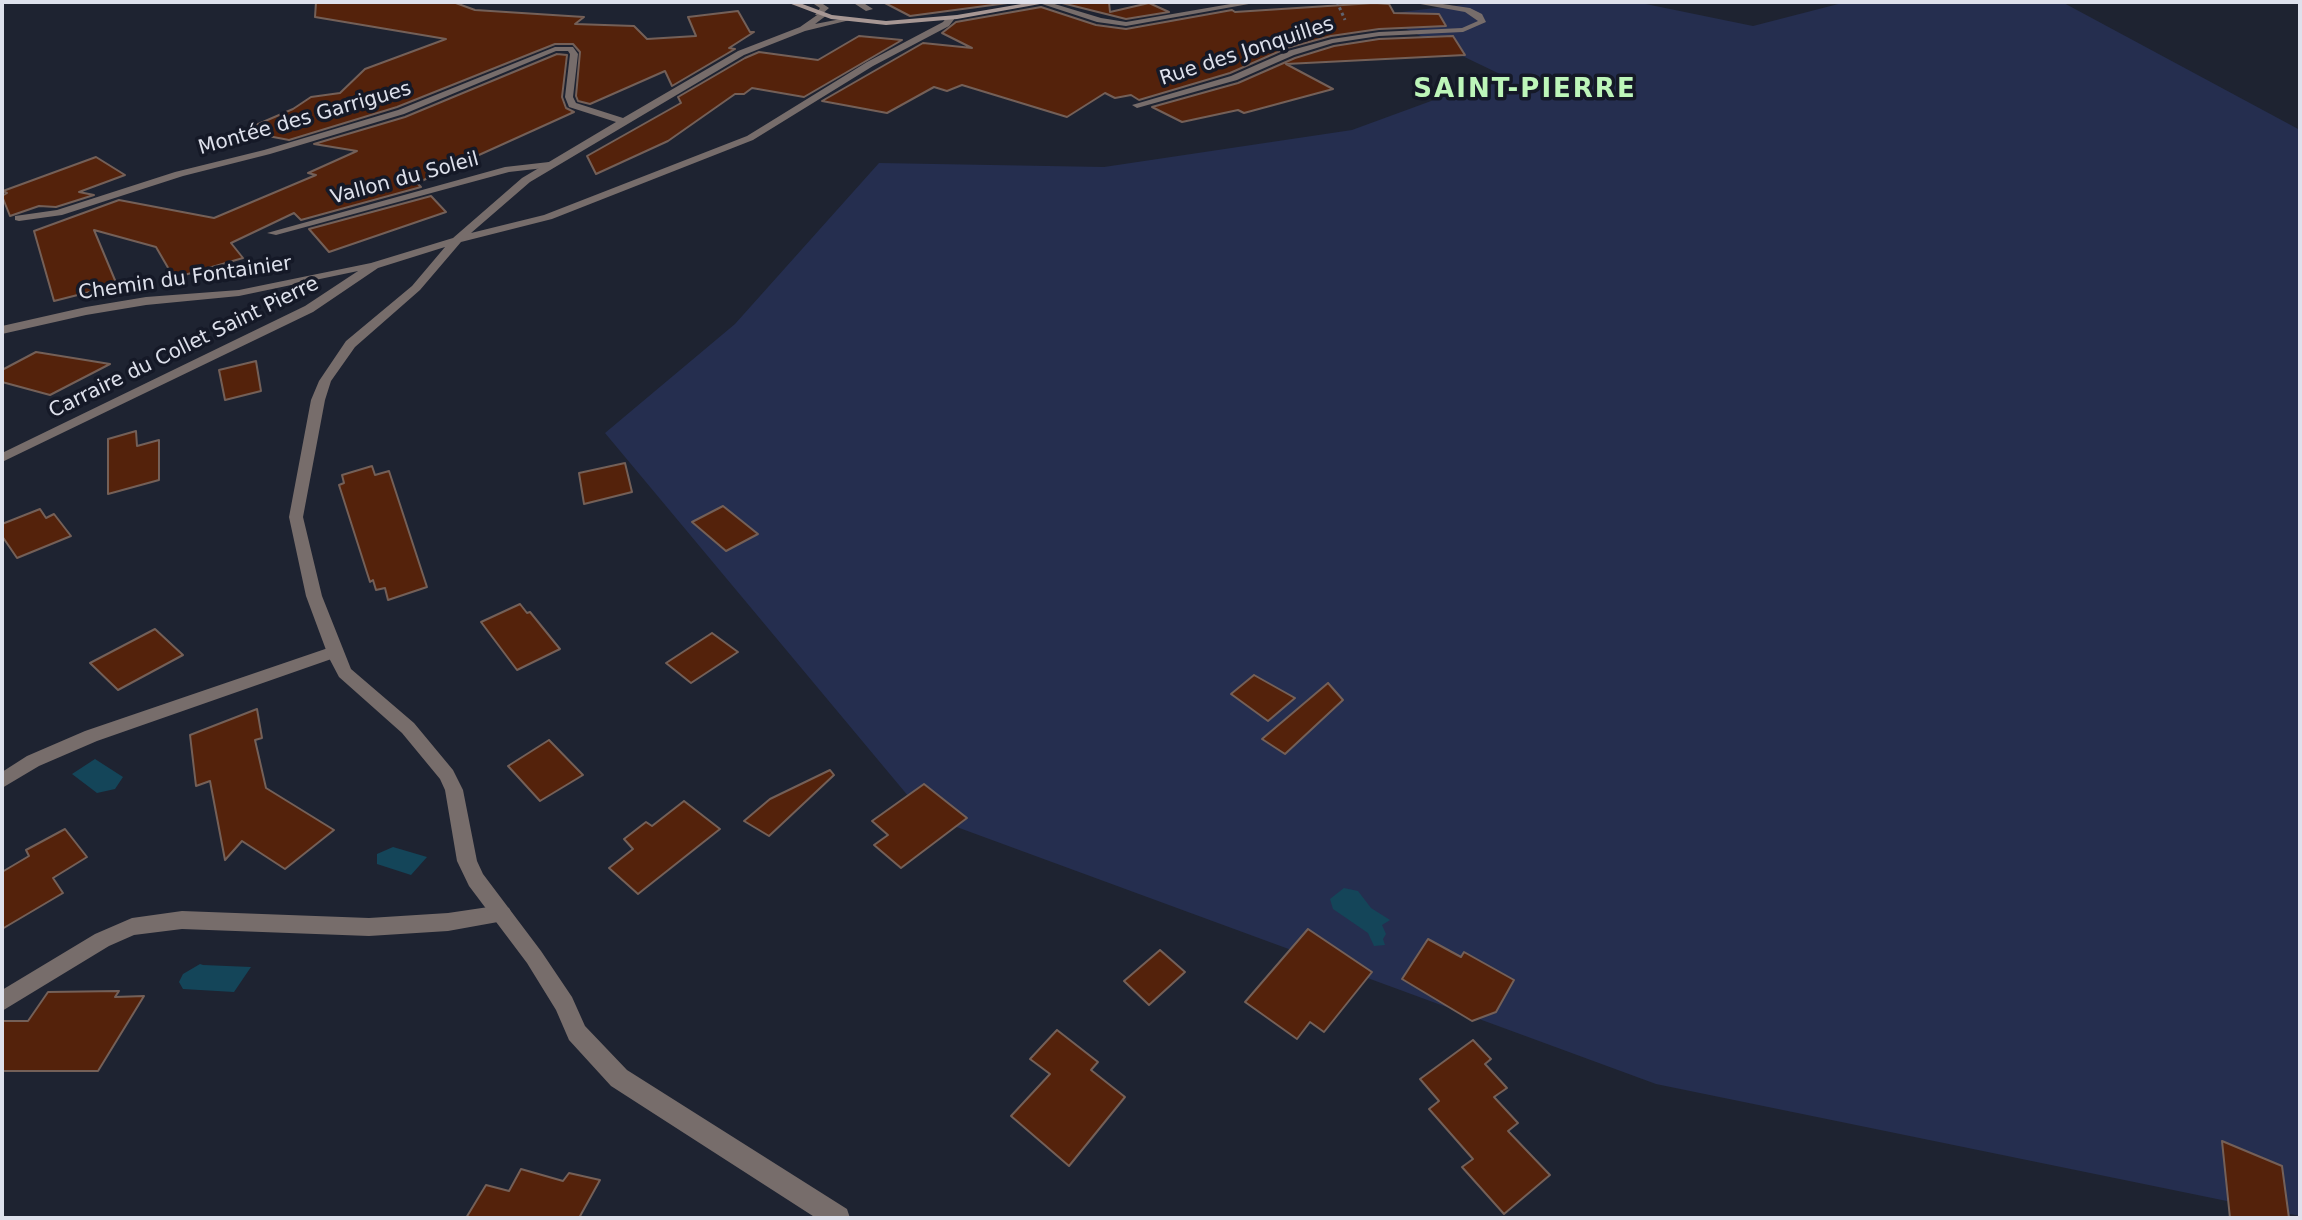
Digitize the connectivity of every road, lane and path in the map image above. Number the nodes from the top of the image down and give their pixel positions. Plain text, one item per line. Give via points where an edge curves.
1 (562, 2) edge
2 (603, 2) edge
3 (790, 2) edge
4 (815, 2) edge
5 (856, 2) edge
6 (1045, 2) edge
7 (1256, 2) edge
8 (1413, 2) edge
9 (869, 9) dead end
10 (820, 14) junction
11 (951, 18) junction
12 (846, 20) junction
13 (803, 29) junction
14 (1137, 105) dead end
15 (624, 121) junction
16 (549, 165) junction
17 (19, 218) dead end
18 (272, 233) dead end
19 (457, 240) junction
20 (374, 266) junction
21 (2, 330) edge
22 (2, 458) edge
23 (334, 652) junction
24 (2, 781) edge
25 (502, 914) junction
26 (2, 1001) edge
27 (838, 1218) edge

1 - 2 street
3 - 10 street
4 - 10 street via 825,8
5 - 9 street
6 - 7 street, Rue des Jonquilles via 1126,24
6 - 11 street
8 - 14 street, Rue des Jonquilles via 1467,10 1482,22 1463,30 1332,41 1234,78
10 - 12 street
10 - 13 street
11 - 12 street
11 - 19 street via 750,138 548,217
12 - 13 street
13 - 15 street via 734,57
15 - 16 street, Carraire du Collet Saint Pierre
15 - 17 street, Montée des Garrigues via 572,105 574,52 551,49 401,112 58,213
16 - 18 street, Vallon du Soleil via 509,169
16 - 19 street, Carraire du Collet Saint Pierre
19 - 20 street, Carraire du Collet Saint Pierre
19 - 23 street via 416,288 350,344 320,392 296,517 314,596
20 - 21 street, Chemin du Fontainier via 239,293 86,311
20 - 22 street, Carraire du Collet Saint Pierre via 309,309
23 - 24 street via 80,740
23 - 25 street via 345,673 408,728 447,775 467,861
25 - 26 street via 369,927 182,920 132,927
25 - 27 street via 564,1004 577,1033 619,1078

